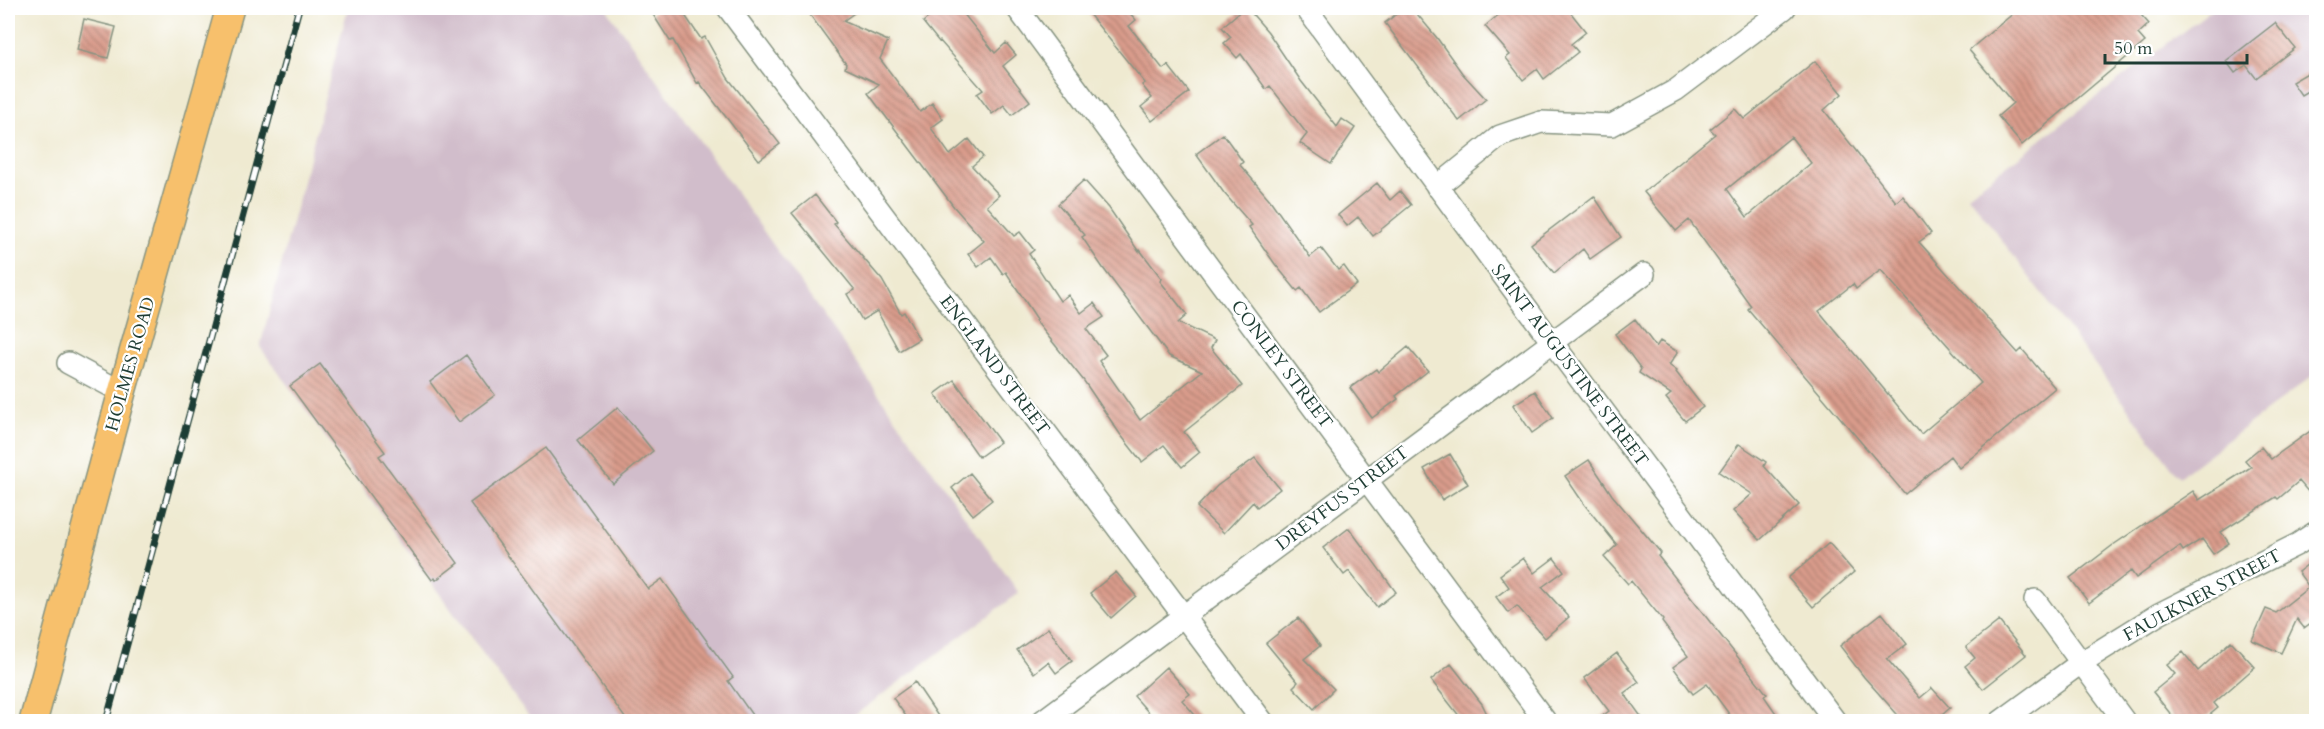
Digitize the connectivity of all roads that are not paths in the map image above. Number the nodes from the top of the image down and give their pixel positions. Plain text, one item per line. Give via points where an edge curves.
1 (230, 8) edge
2 (728, 8) edge
3 (1017, 8) edge
4 (1306, 8) edge
5 (1785, 8) edge
6 (1437, 187) junction
7 (1644, 274) dead end
8 (1552, 342) junction
9 (68, 363) dead end
10 (122, 392) junction
11 (1367, 479) junction
12 (2316, 532) edge
13 (2034, 600) dead end
14 (1183, 616) junction
15 (2082, 662) junction
16 (33, 722) edge
17 (1041, 722) edge
18 (1263, 722) edge
19 (1546, 722) edge
20 (1836, 722) edge
21 (2000, 722) edge
22 (2125, 722) edge

1 - 10 main road, HOLMES ROAD
2 - 14 street, ENGLAND STREET
3 - 11 street, CONLEY STREET
4 - 6 street, SAINT AUGUSTINE STREET
5 - 6 street via 1676,90 1612,125 1541,122 1500,136
6 - 8 street, SAINT AUGUSTINE STREET
7 - 8 street, DREYFUS STREET
8 - 11 street, DREYFUS STREET
8 - 20 street, SAINT AUGUSTINE STREET
9 - 10 street
10 - 16 main road, HOLMES ROAD
11 - 14 street, DREYFUS STREET
11 - 19 street, CONLEY STREET
12 - 15 street, FAULKNER STREET via 2159,614
13 - 15 street
14 - 17 street, DREYFUS STREET
14 - 18 street, ENGLAND STREET
15 - 21 street, FAULKNER STREET
15 - 22 street

